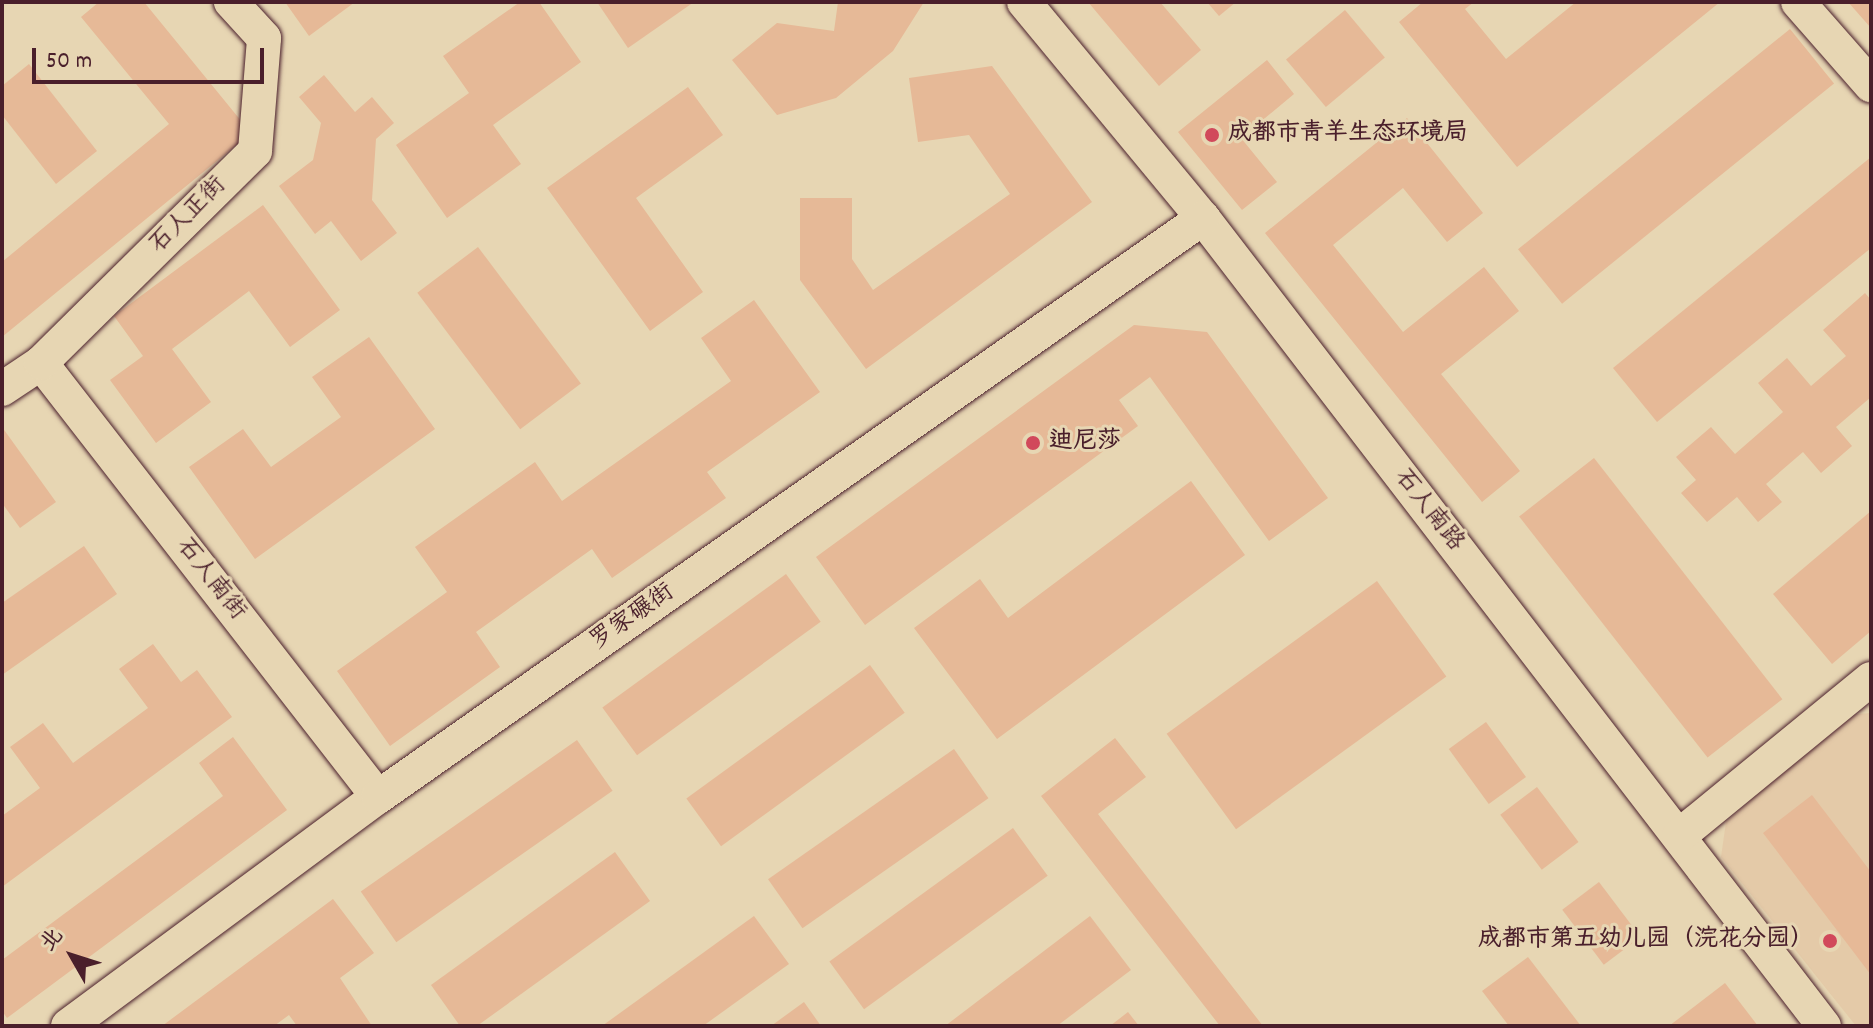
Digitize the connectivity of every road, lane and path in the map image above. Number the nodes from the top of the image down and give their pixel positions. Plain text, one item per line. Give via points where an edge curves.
1 (231, 2) edge
2 (1024, 2) edge
3 (1798, 2) edge
4 (1871, 85) edge
5 (1203, 218) junction
6 (41, 363) junction
7 (2, 389) edge
8 (1871, 679) edge
9 (378, 797) junction
10 (1679, 836) junction
11 (68, 1026) edge
12 (1824, 1026) edge

1 - 6 street, 石人正街 via 264,38 255,151
2 - 5 street, 石人南路
3 - 4 street
5 - 9 street, 罗家碾街
5 - 10 street, 石人南路
6 - 7 street, 石人正街
6 - 9 street, 石人南街
8 - 10 street
9 - 11 street, 罗家碾街
10 - 12 street, 石人南路

